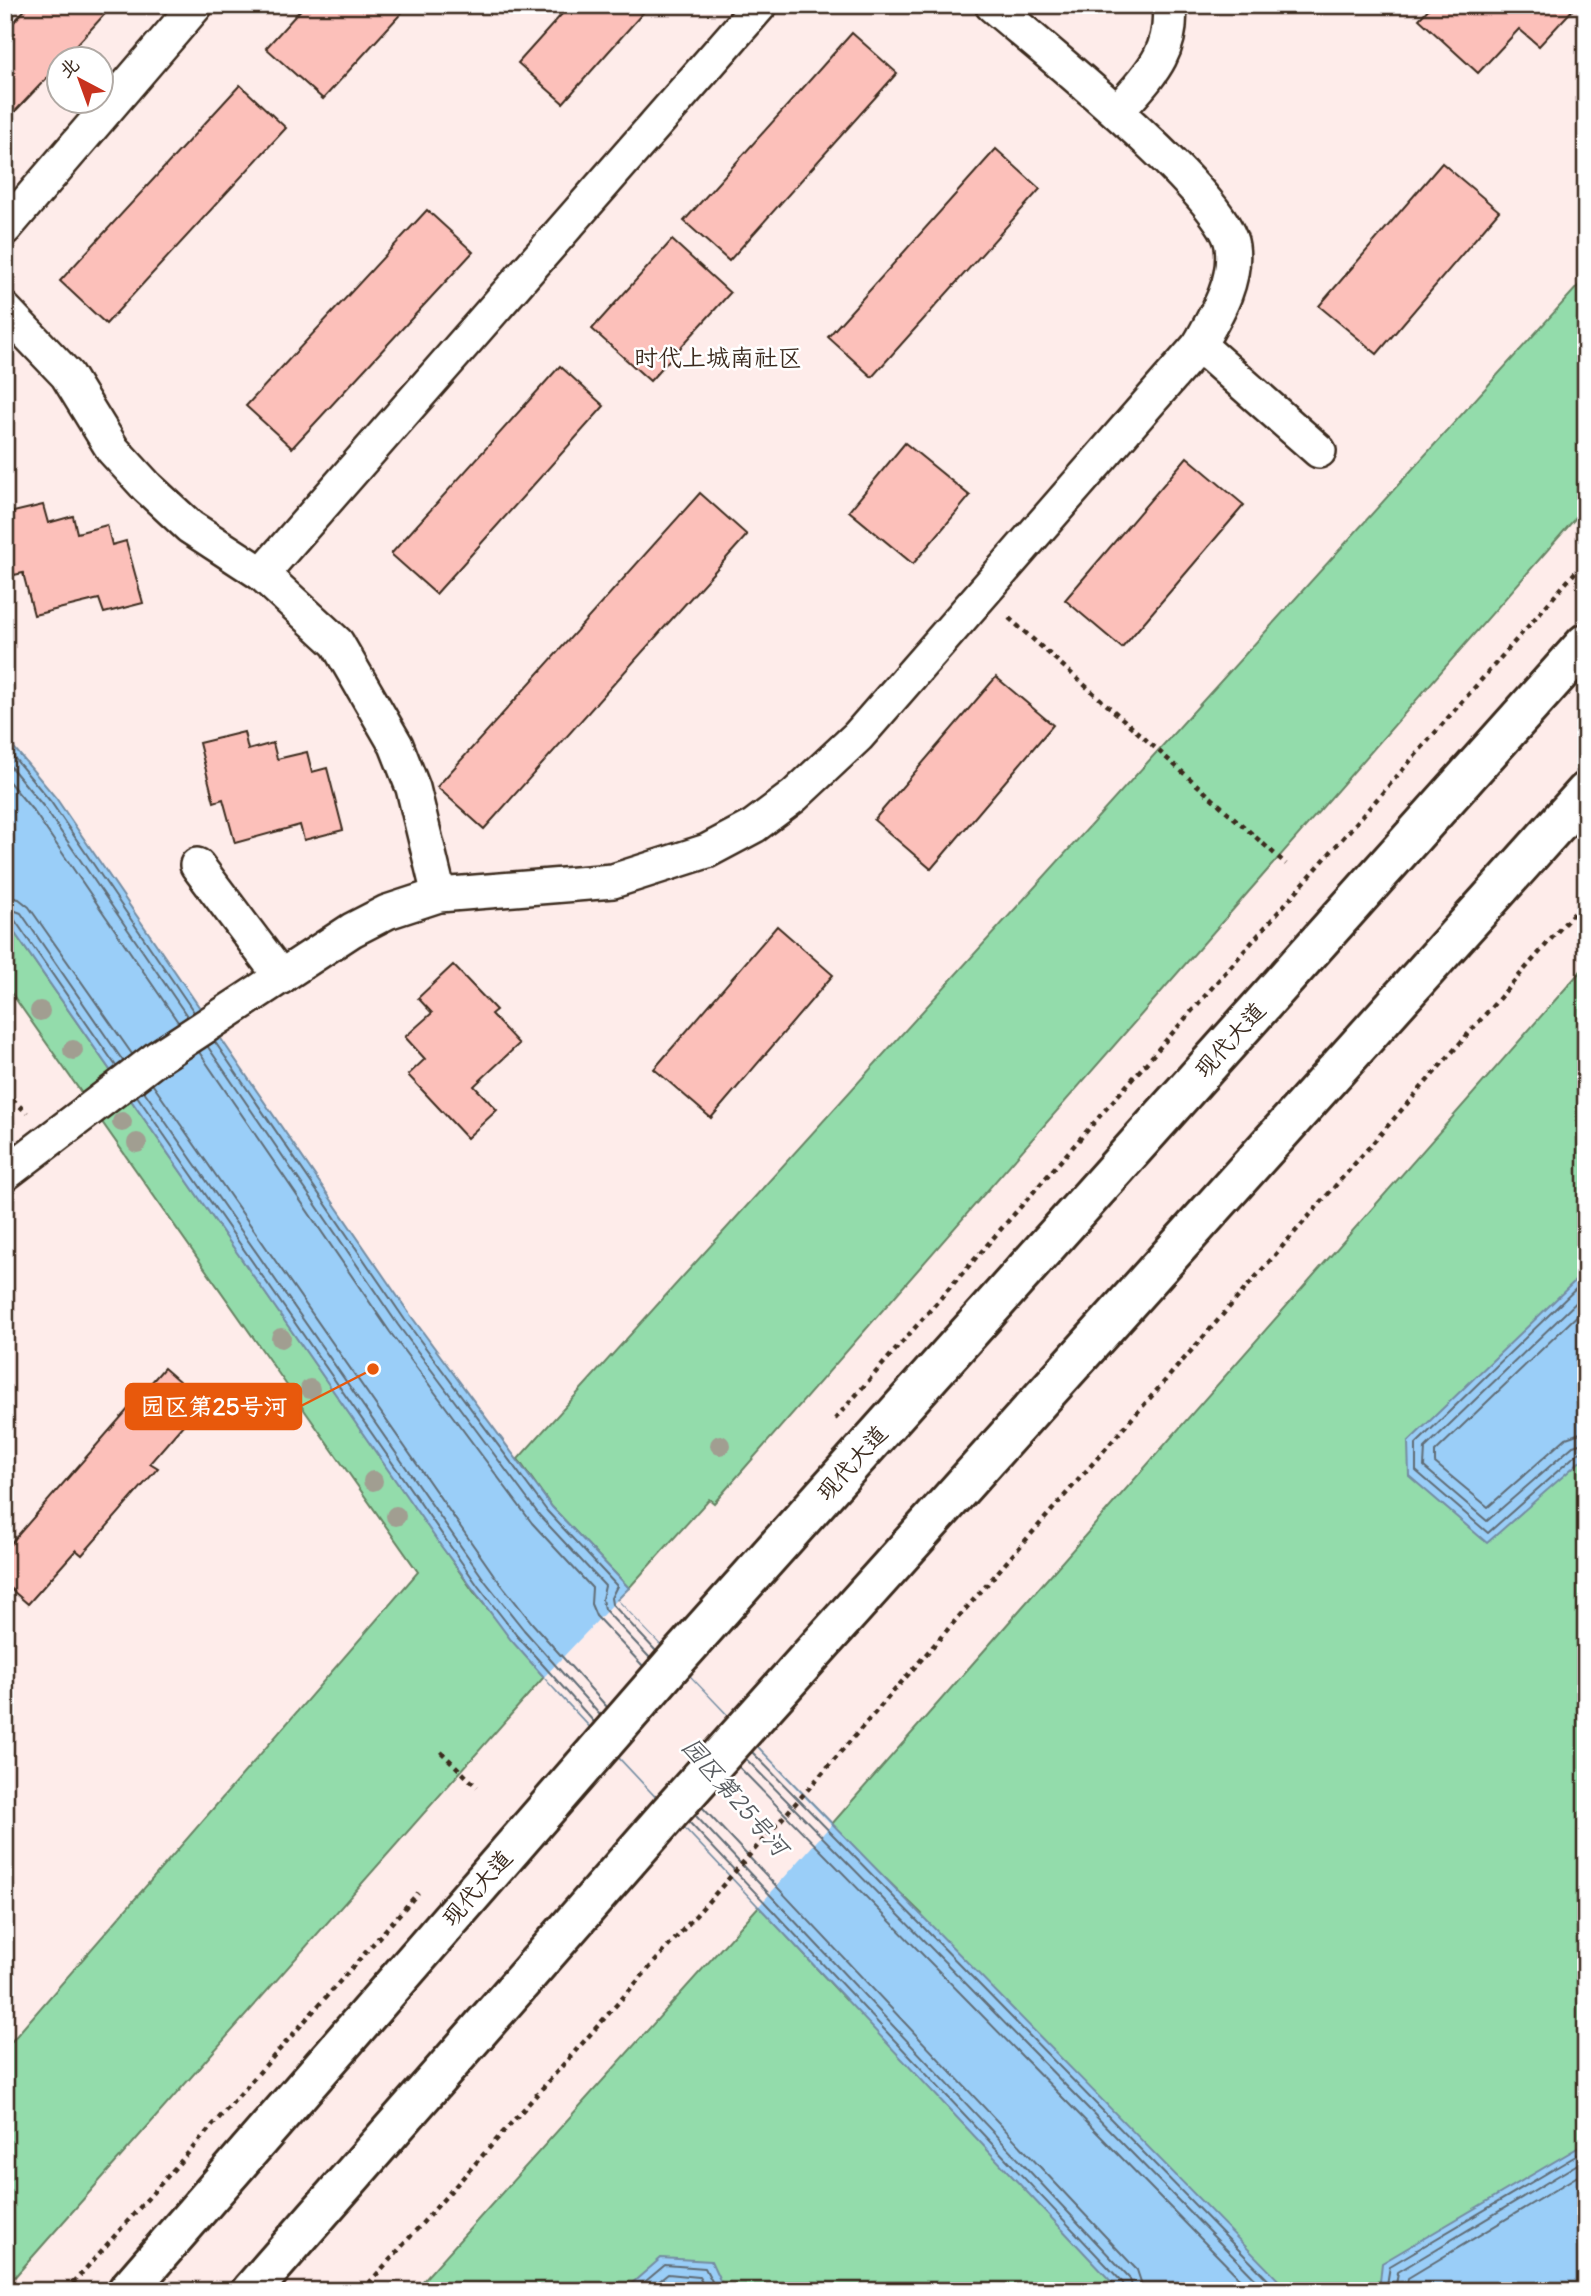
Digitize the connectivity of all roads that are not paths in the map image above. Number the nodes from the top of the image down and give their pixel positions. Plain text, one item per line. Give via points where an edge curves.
1 (196, 5) edge
2 (760, 5) edge
3 (992, 5) edge
4 (1169, 5) edge
5 (1117, 112) junction
6 (5, 229) edge
7 (5, 310) edge
8 (1199, 345) junction
9 (1319, 451) dead end
10 (262, 574) junction
11 (1586, 643) edge
12 (1586, 792) edge
13 (197, 865) dead end
14 (439, 895) junction
15 (281, 978) junction
16 (5, 1174) edge
17 (127, 2291) edge
18 (251, 2291) edge

1 - 6 street
2 - 10 street
3 - 5 street
4 - 5 street via 1170,37 1158,66
5 - 8 street via 1187,180 1232,243 1232,275
7 - 10 street via 67,375 113,450 147,487 190,527
8 - 9 street
8 - 14 street via 858,736 794,796 707,851 613,881
10 - 14 street via 337,643 372,699 413,788
11 - 17 main road, 现代大道 via 675,1661
12 - 18 main road via 742,1731
13 - 15 street
14 - 15 street via 387,912
15 - 16 street via 157,1058

